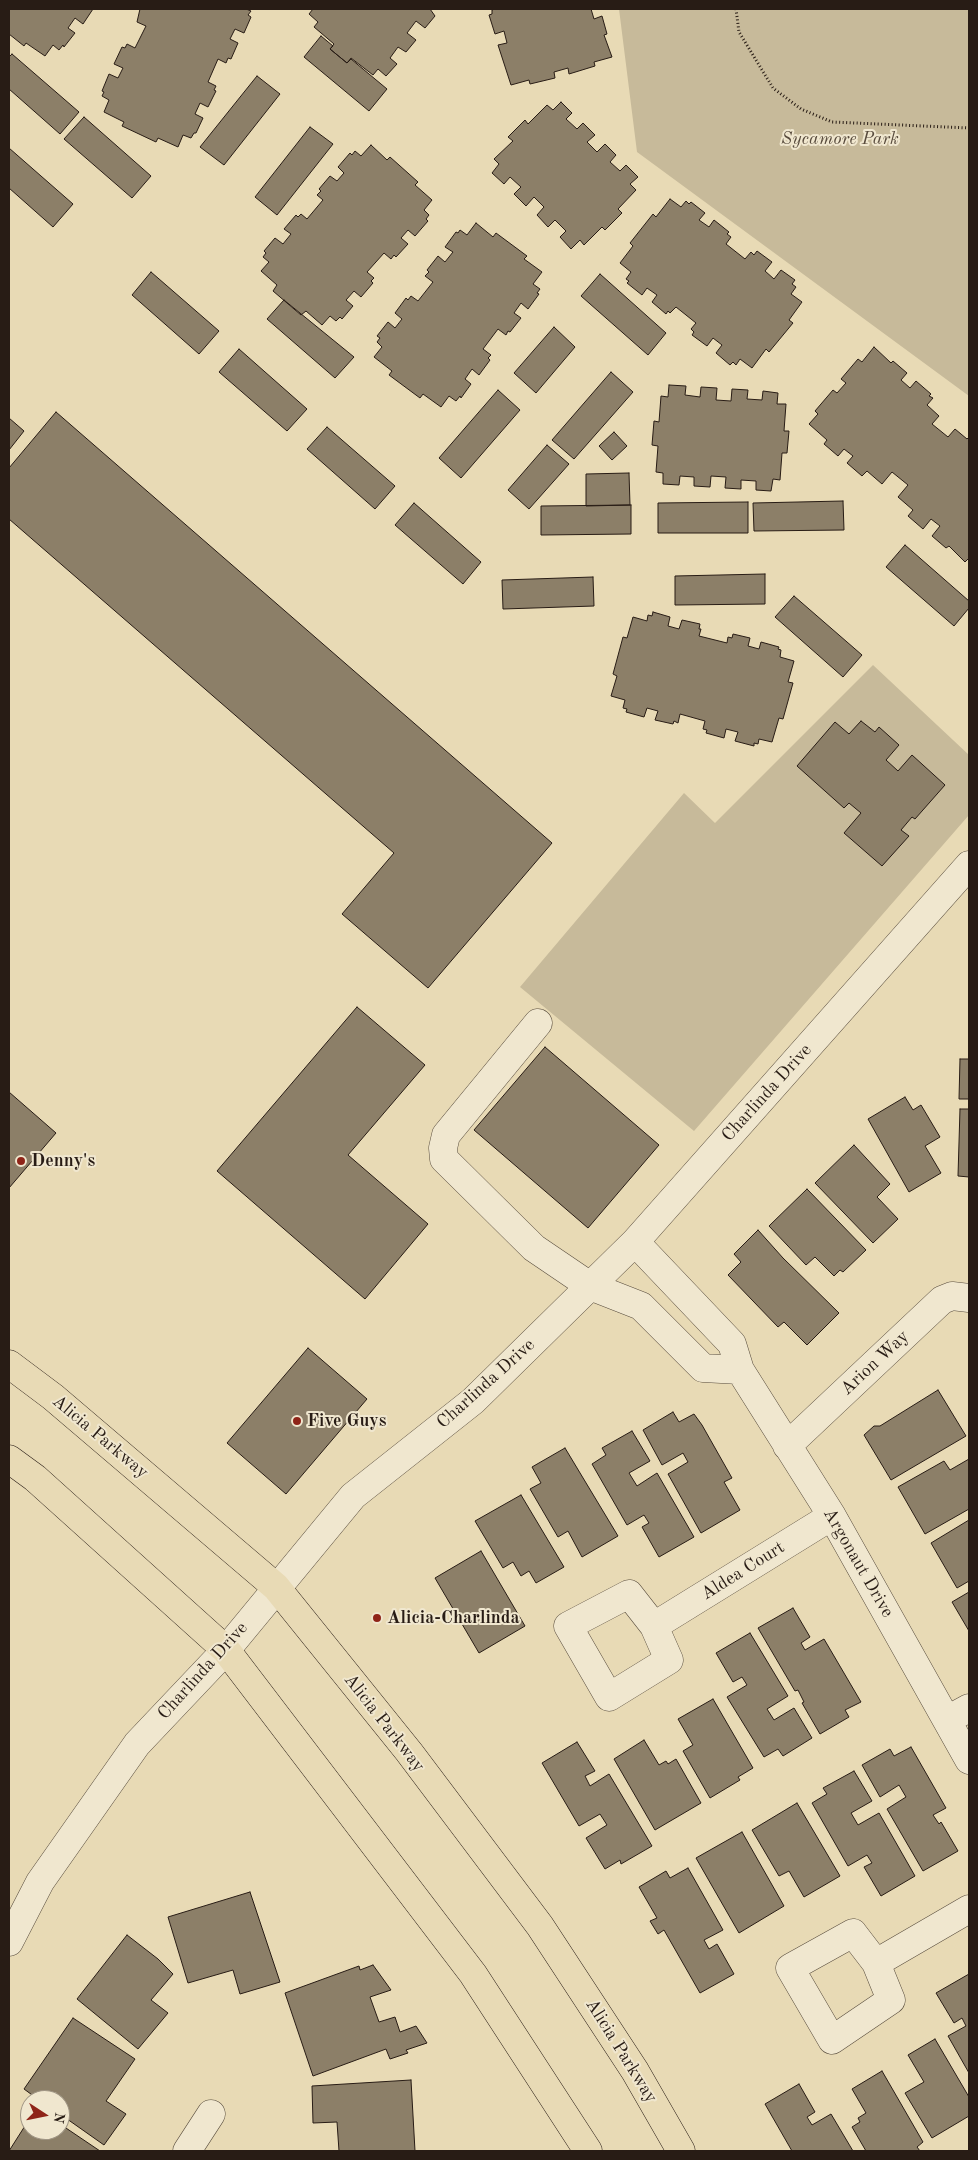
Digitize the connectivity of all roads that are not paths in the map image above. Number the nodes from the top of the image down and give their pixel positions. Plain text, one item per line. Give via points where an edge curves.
1 (969, 865) edge
2 (538, 1023) dead end
3 (635, 1242) junction
4 (590, 1286) junction
5 (969, 1298) edge
6 (9, 1364) edge
7 (740, 1370) junction
8 (787, 1446) junction
9 (9, 1459) edge
10 (832, 1516) junction
11 (276, 1587) junction
12 (654, 1626) dead end
13 (226, 1650) junction
14 (958, 1714) edge
15 (969, 1760) edge
16 (969, 1909) edge
17 (9, 1942) edge
18 (876, 1963) dead end
19 (210, 2114) dead end
20 (187, 2151) edge
21 (588, 2151) edge
22 (681, 2151) edge

1 - 3 street, Charlinda Drive
2 - 4 street via 446,1136 442,1148 444,1159 534,1248
3 - 4 street, Charlinda Drive
3 - 7 street, Argonaut Drive via 732,1344
4 - 7 street via 641,1306 703,1368
4 - 11 street, Charlinda Drive via 472,1401 352,1496
5 - 8 street, Arion Way via 952,1296 942,1300
6 - 11 main road, Alicia Parkway via 54,1397
7 - 8 street, Argonaut Drive
8 - 10 street, Argonaut Drive
9 - 13 main road
10 - 12 street, Aldea Court
10 - 14 street, Argonaut Drive
11 - 13 street, Charlinda Drive
11 - 22 main road, Alicia Parkway via 409,1752 540,1926 635,2071
13 - 17 street, Charlinda Drive via 137,1744 40,1882
13 - 21 main road via 473,1974
14 - 15 street, Argonaut Drive
16 - 18 street
19 - 20 street

